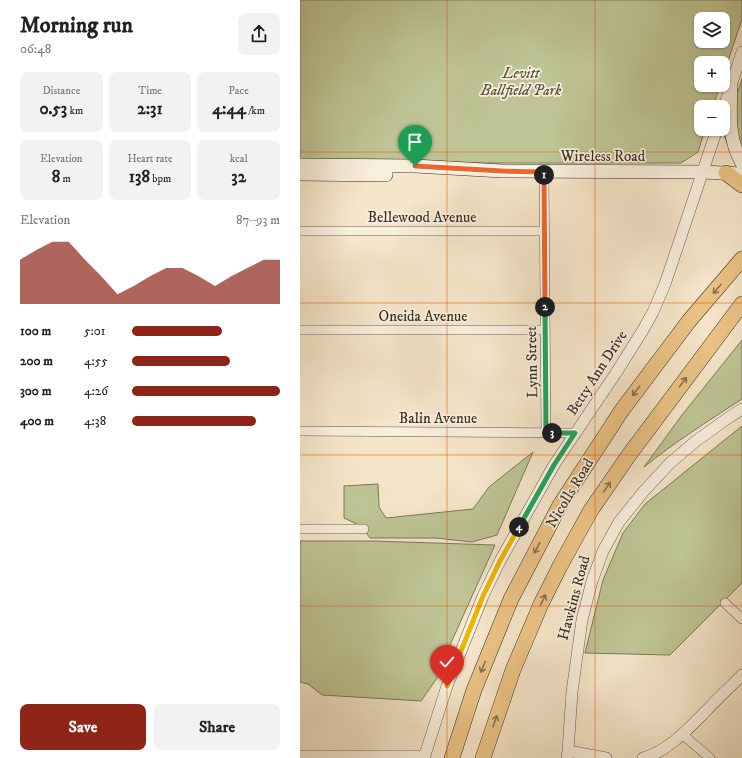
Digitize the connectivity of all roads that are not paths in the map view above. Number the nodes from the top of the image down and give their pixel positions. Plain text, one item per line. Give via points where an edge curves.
1 (742, 52) edge
2 (731, 87) junction
3 (726, 100) edge
4 (715, 136) edge
5 (742, 163) edge
6 (300, 165) edge
7 (502, 171) junction
8 (544, 172) junction
9 (703, 172) junction
10 (726, 173) junction
11 (300, 174) edge
12 (742, 174) edge
13 (742, 185) edge
14 (544, 231) junction
15 (300, 232) edge
16 (742, 260) edge
17 (740, 308) edge
18 (300, 330) edge
19 (545, 330) junction
20 (742, 409) edge
21 (300, 432) edge
22 (546, 433) junction
23 (575, 433) junction
24 (300, 529) edge
25 (364, 529) dead end
26 (725, 602) dead end
27 (742, 619) edge
28 (742, 674) edge
29 (682, 734) junction
30 (567, 754) edge
31 (300, 755) edge
32 (424, 757) edge
33 (452, 758) edge
34 (483, 758) edge
35 (606, 758) edge
36 (643, 758) edge
37 (710, 758) edge

1 - 2 street
2 - 3 street
2 - 5 main road via 730,123 734,145
4 - 9 street
6 - 7 main road, Wireless Road via 415,166
7 - 8 main road, Wireless Road
7 - 11 main road, Wireless Road via 413,175
8 - 9 main road, Wireless Road
8 - 14 street, Lynn Street
9 - 10 main road
9 - 23 street, Betty Ann Drive via 653,312
10 - 12 main road
10 - 13 highway
14 - 15 street, Bellewood Avenue
14 - 19 street, Lynn Street
16 -> 33 highway, Nicolls Road via 689,321 622,410 560,505 511,599 474,690
34 -> 17 highway, Nicolls Road via 513,670 560,566 591,510 629,455
18 - 19 street, Oneida Avenue
19 - 22 street, Lynn Street
20 - 30 street, Hawkins Road via 670,463 619,522 604,551 592,581 582,620
21 - 22 street, Balin Avenue
22 - 23 street, Balin Avenue
23 - 32 street, Betty Ann Drive via 537,495 483,596 447,686
24 - 25 street
26 - 27 street
28 - 29 street
29 - 36 street via 661,750
29 - 37 street
30 - 35 street
31 - 32 street

